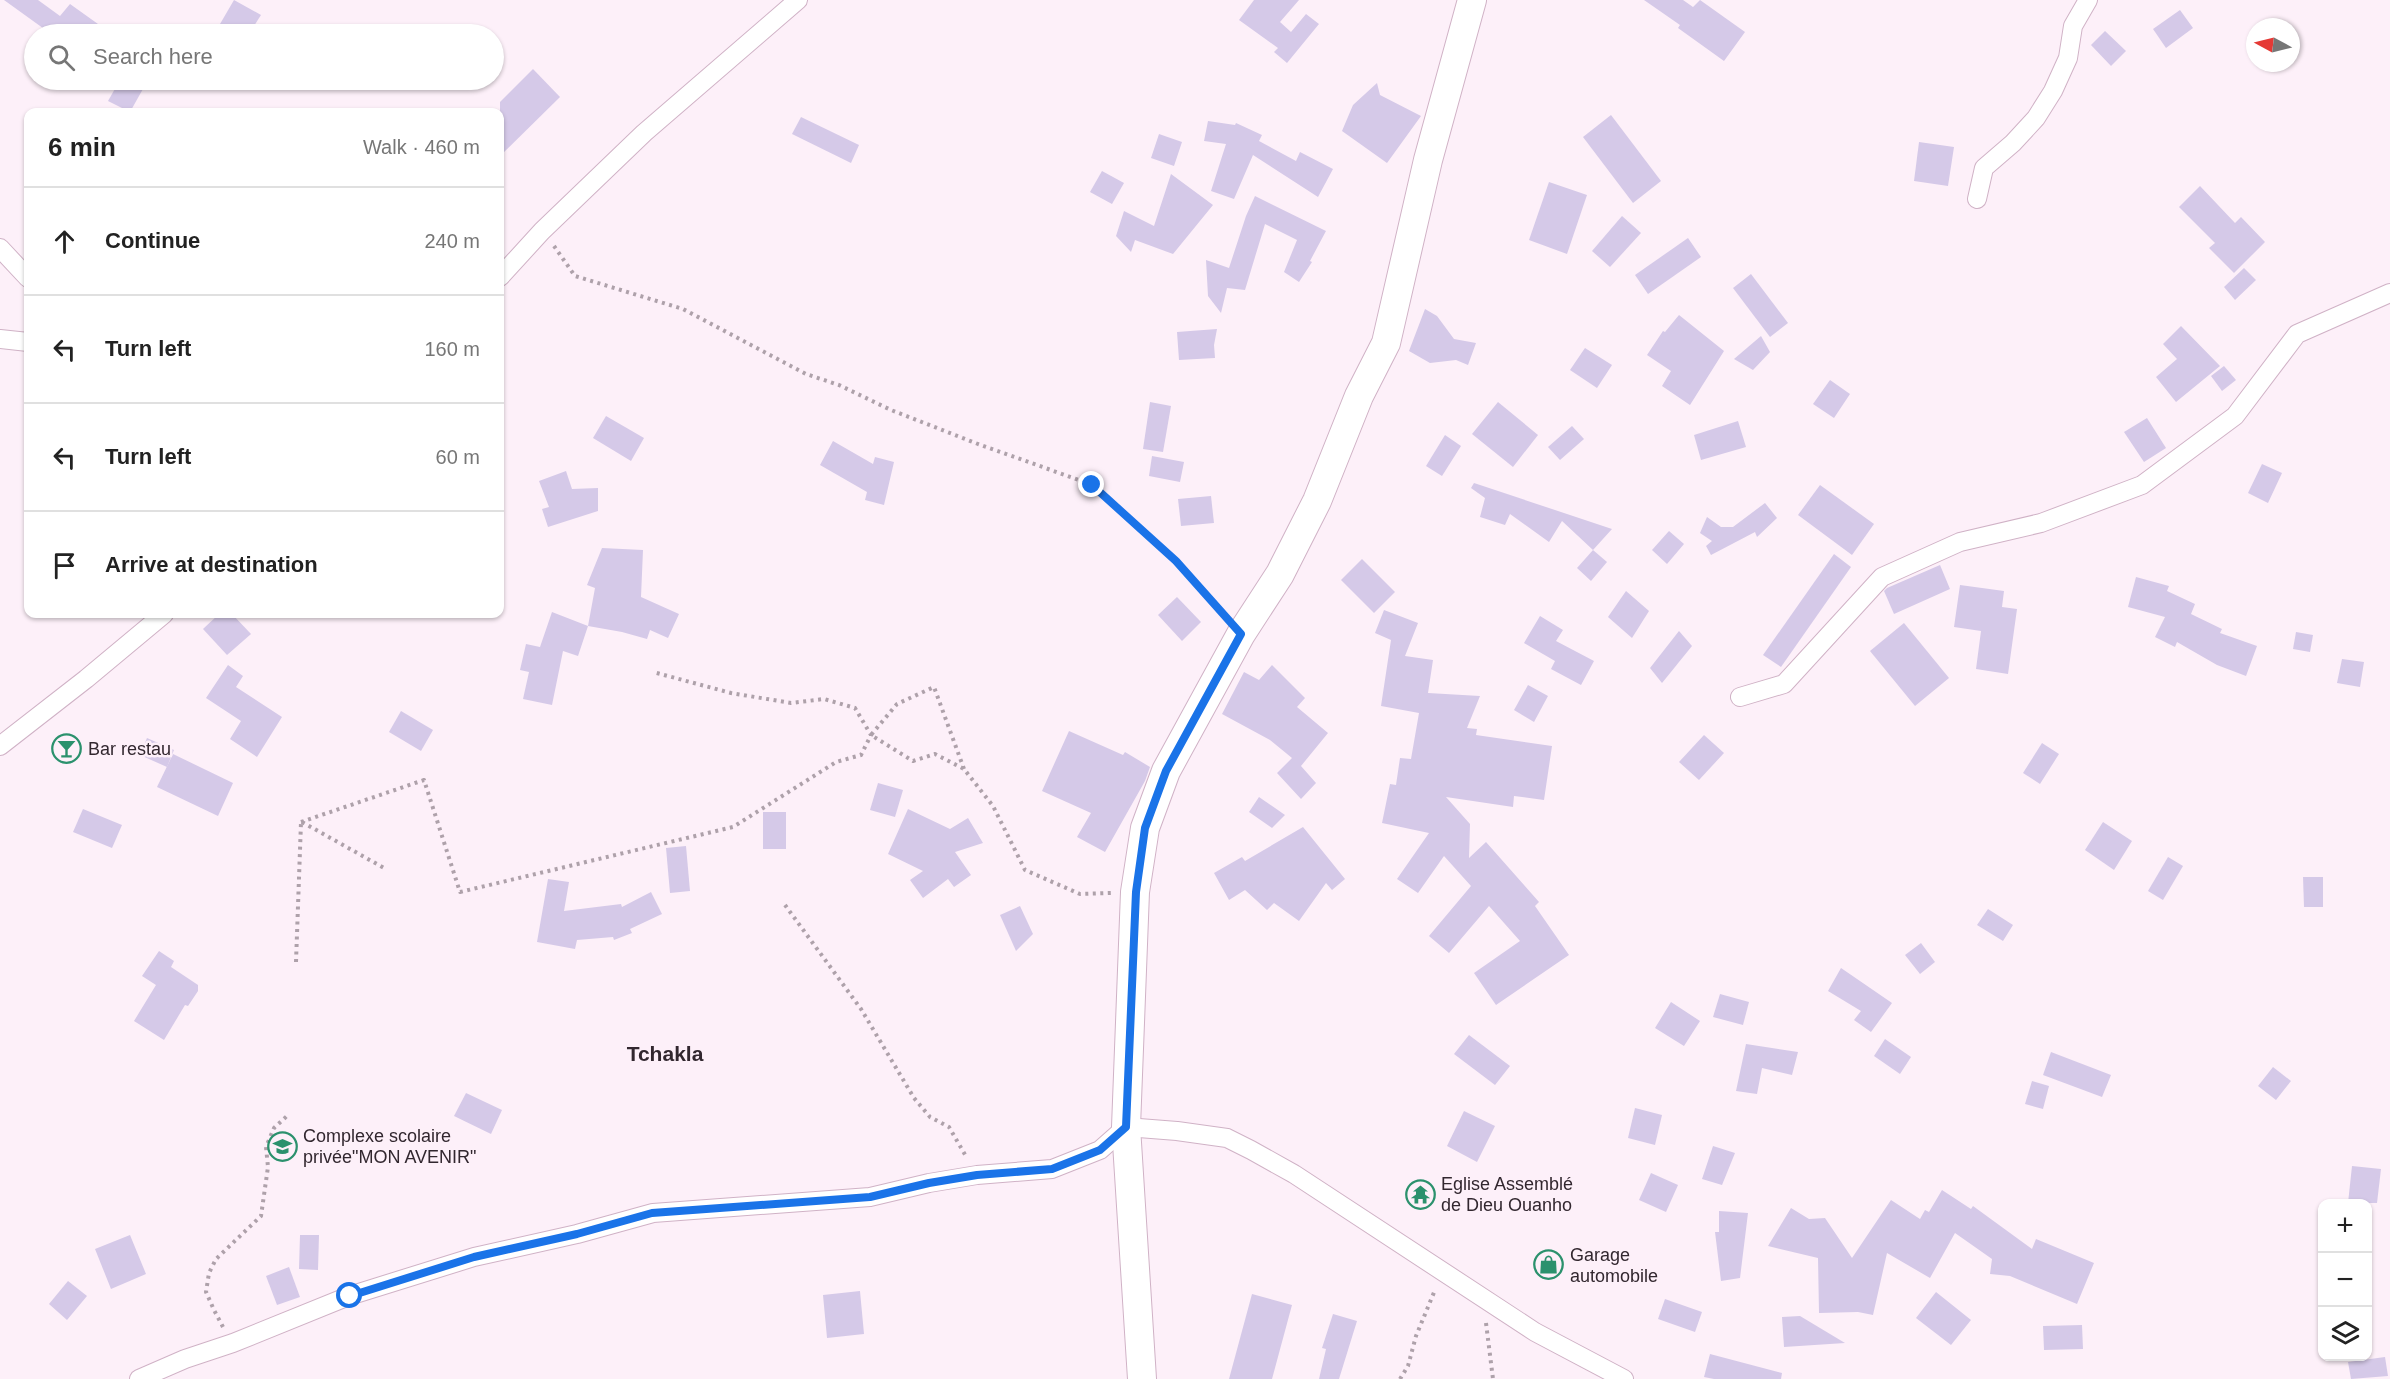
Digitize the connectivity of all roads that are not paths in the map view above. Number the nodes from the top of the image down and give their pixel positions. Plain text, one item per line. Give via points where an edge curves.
1 (798, 0) edge
2 (1472, 0) edge
3 (2088, 0) edge
4 (1977, 199) dead end
5 (0, 248) edge
6 (504, 273) edge
7 (24, 274) edge
8 (2390, 293) edge
9 (0, 339) edge
10 (24, 342) edge
11 (159, 618) edge
12 (1740, 697) dead end
13 (0, 746) edge
14 (1126, 1127) junction
15 (139, 1379) edge
16 (1142, 1379) edge
17 (1624, 1379) edge

1 - 6 street via 644,133
2 - 14 main road via 1428,160 1386,343 1359,396 1317,501 1280,574 1241,634 1166,771 1145,828 1136,892
3 - 4 street via 2073,26 2068,58 2053,91 2036,118 1984,168
5 - 7 street
8 - 12 street via 2297,334 2235,416 2142,485 2041,523 1960,542 1882,577 1784,684
9 - 10 street
11 - 13 street
14 - 15 street via 1100,1150 1052,1169 977,1175 870,1197 652,1213 474,1257 350,1296
14 - 16 main road
14 - 17 street via 1227,1138 1294,1174 1535,1332

